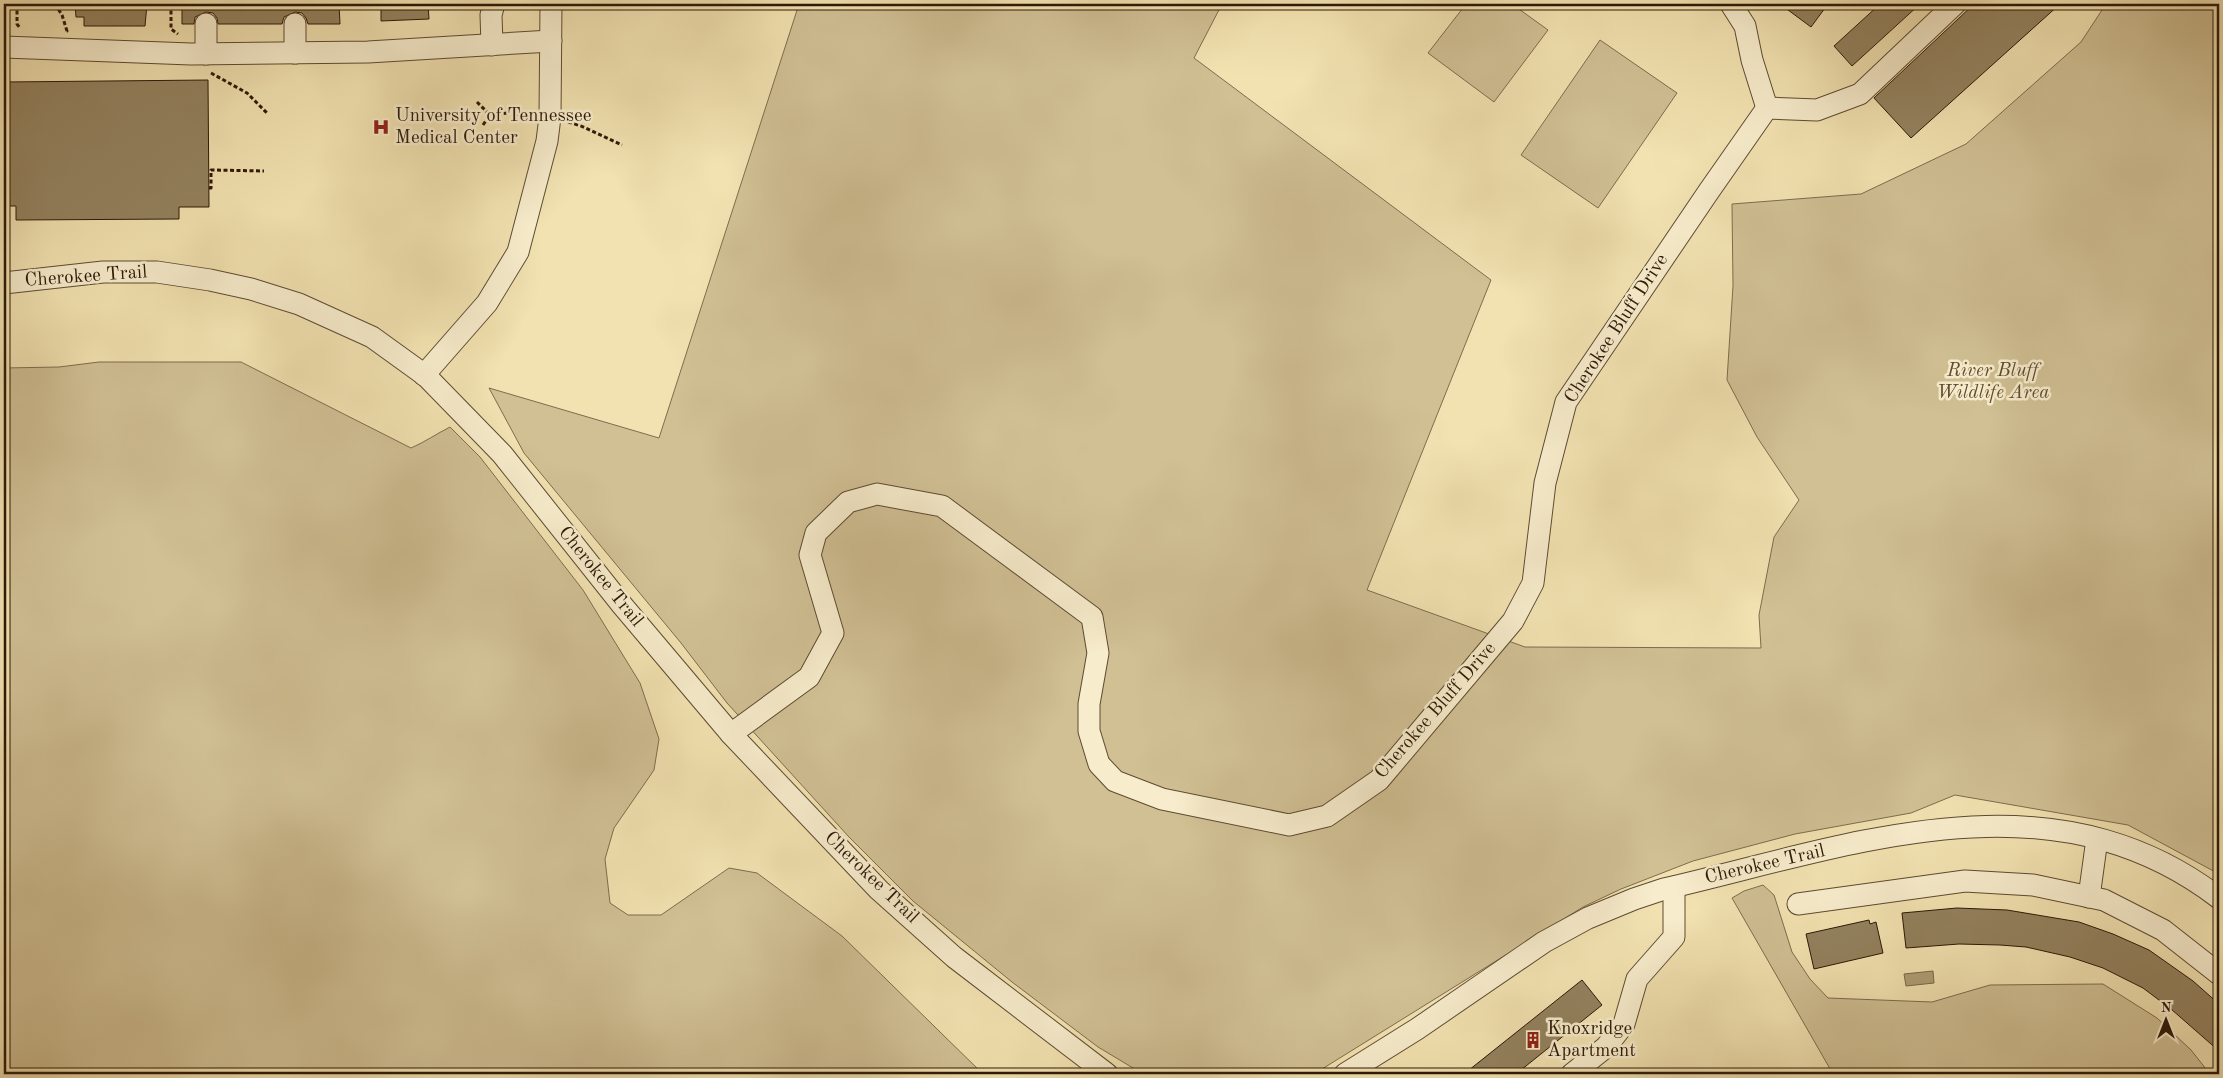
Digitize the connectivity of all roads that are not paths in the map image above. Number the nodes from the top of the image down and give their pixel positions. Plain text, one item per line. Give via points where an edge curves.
1 (494, 4) edge
2 (502, 4) edge
3 (551, 4) edge
4 (1731, 4) edge
5 (1955, 4) edge
6 (206, 24) dead end
7 (294, 24) dead end
8 (551, 41) junction
9 (498, 44) junction
10 (4, 47) edge
11 (295, 53) junction
12 (206, 54) junction
13 (1767, 108) junction
14 (4, 283) edge
15 (424, 375) junction
16 (731, 734) junction
17 (2097, 839) junction
18 (1674, 887) junction
19 (2089, 897) junction
20 (2219, 898) edge
21 (1798, 904) dead end
22 (2219, 974) edge
23 (1107, 1074) edge
24 (1345, 1074) edge
25 (1572, 1074) edge

1 - 9 street via 491,15
2 - 9 street
3 - 8 street
4 - 13 street via 1745,26
5 - 13 street via 1860,94 1817,110
6 - 12 street
7 - 11 street
8 - 9 street
8 - 15 street via 547,141 518,252 486,302
9 - 11 street
10 - 12 street
11 - 12 street
13 - 16 street, Cherokee Bluff Drive via 1566,402 1544,484 1533,583 1513,621 1379,780 1327,816 1289,825 1162,799 1115,781 1099,764 1089,731 1089,704 1098,653 1092,617 942,506 877,494 848,502 816,533 810,555 833,633 809,677
14 - 15 street, Cherokee Trail via 104,272 157,272 251,289 299,304 364,334
15 - 16 street, Cherokee Trail via 502,454 622,605
16 - 23 street, Cherokee Trail via 879,890 954,957
17 - 18 street, Cherokee Trail via 2054,829 2012,825 1942,828 1871,840
17 - 19 street
17 - 20 street, Cherokee Trail via 2135,850 2171,866
18 - 24 street, Cherokee Trail via 1588,918 1544,942
18 - 25 street via 1674,937 1637,980 1624,1024 1606,1047
19 - 21 street via 2033,885 1965,881
19 - 22 street via 2104,900 2163,930

